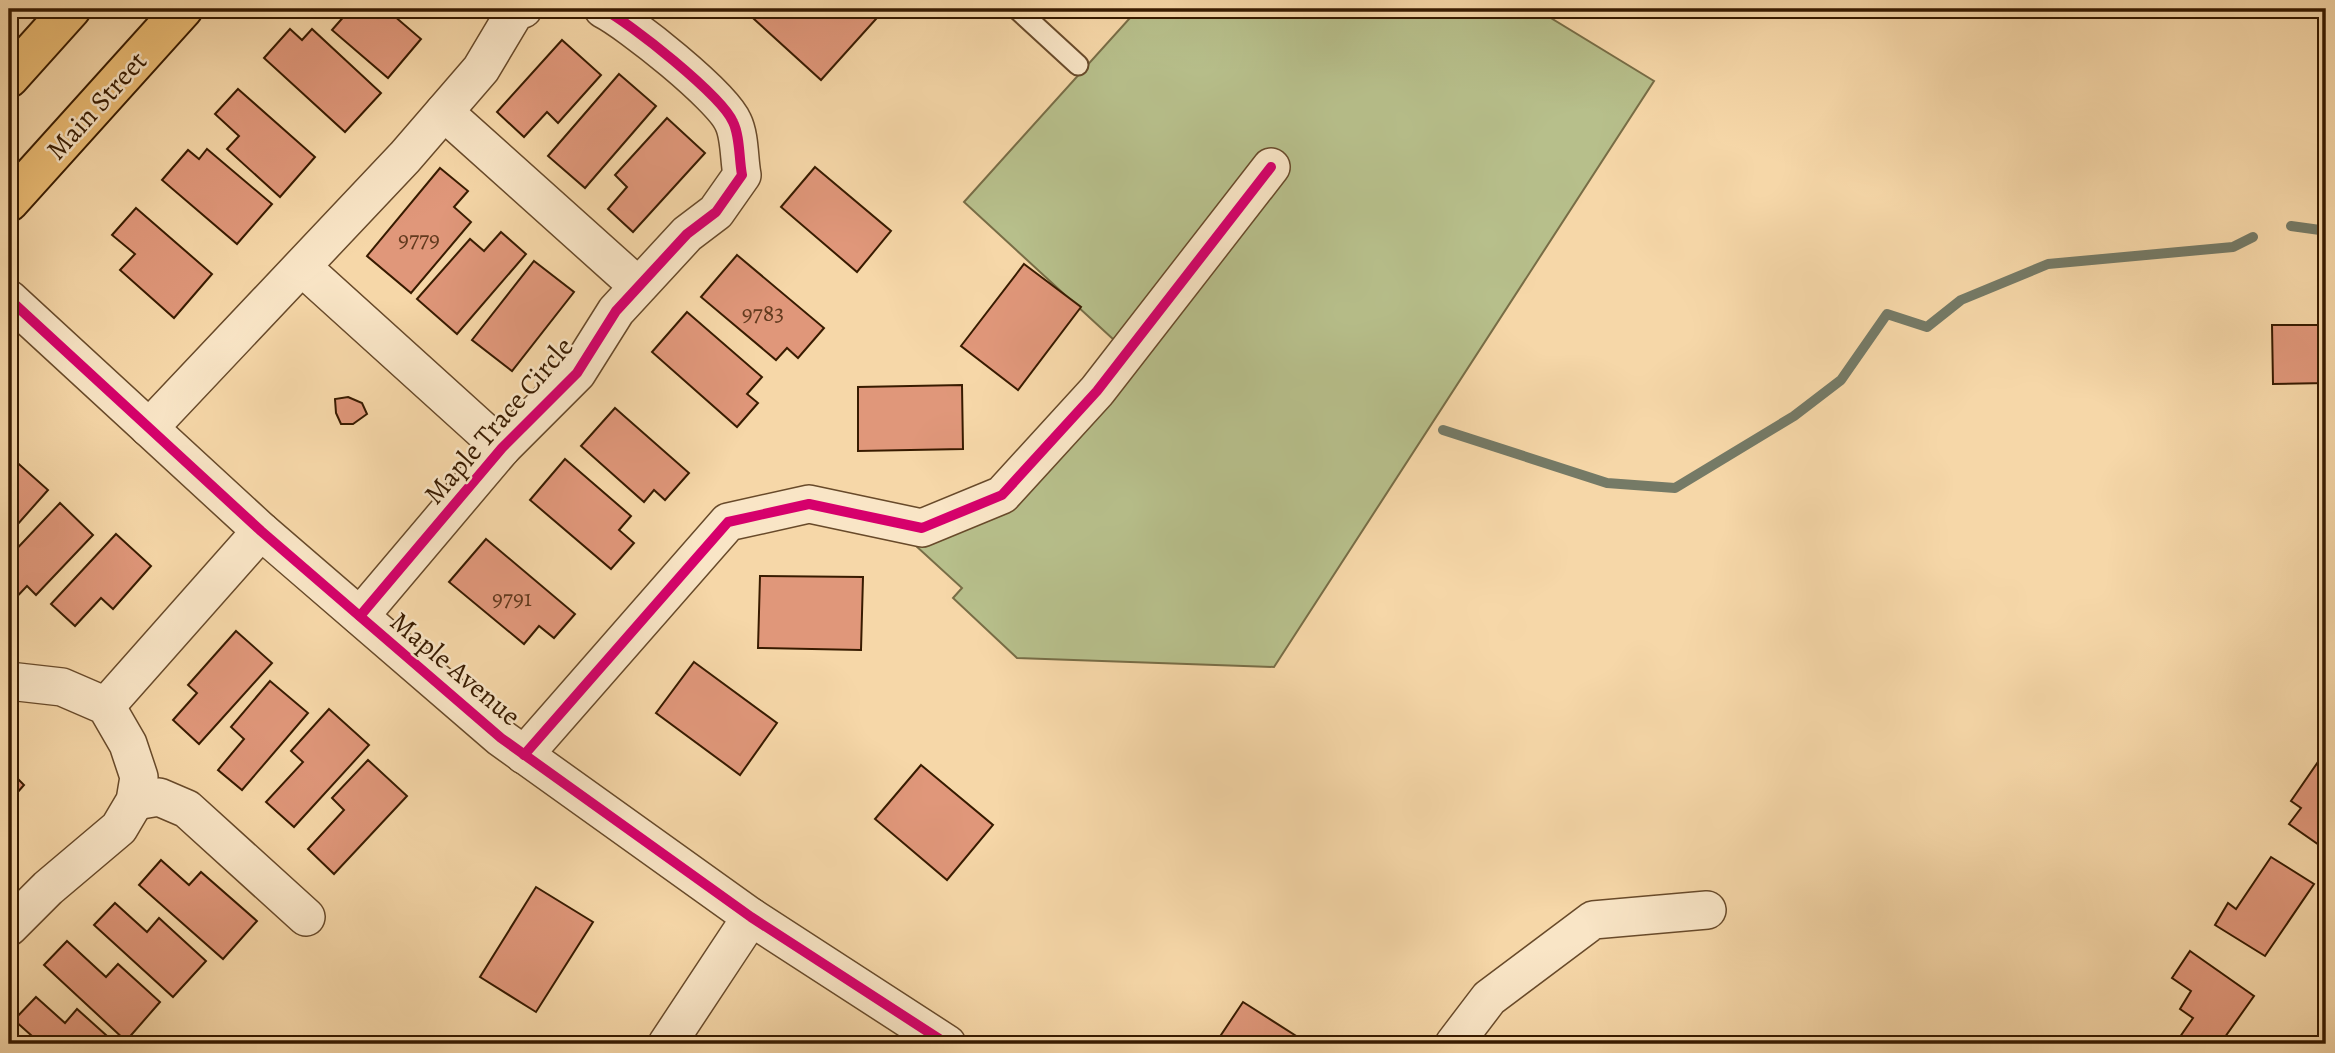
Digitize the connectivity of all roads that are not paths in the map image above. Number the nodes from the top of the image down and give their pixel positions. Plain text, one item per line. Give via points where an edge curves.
1 (71, 9) edge
2 (183, 9) edge
3 (523, 9) edge
4 (603, 9) edge
5 (1017, 9) edge
6 (1078, 65) dead end
7 (9, 78) edge
8 (444, 112) junction
9 (1271, 167) dead end
10 (9, 202) edge
11 (302, 267) junction
12 (638, 286) junction
13 (9, 299) edge
14 (149, 428) junction
15 (502, 448) junction
16 (261, 531) junction
17 (360, 616) junction
18 (9, 681) edge
19 (106, 706) junction
20 (524, 755) junction
21 (135, 801) junction
22 (1707, 909) dead end
23 (306, 916) dead end
24 (751, 917) junction
25 (9, 927) edge
26 (667, 1044) edge
27 (947, 1044) edge
28 (1454, 1044) edge

1 - 7 main road
2 - 10 main road, Main Street
3 - 8 street via 515,12 481,69
4 - 12 street, Maple Trace Circle via 701,84 733,121 742,175 716,212 687,234
5 - 6 lane
8 - 11 street
8 - 12 street
9 - 20 street via 1097,391 1002,495 922,528 809,504 729,522
11 - 14 street
11 - 15 street, Maple Trace Circle
12 - 15 street, Maple Trace Circle via 615,311 577,373
13 - 14 street, Maple Avenue
14 - 16 street, Maple Avenue
15 - 17 street, Maple Trace Circle
16 - 17 street, Maple Avenue
16 - 19 street
17 - 20 street, Maple Avenue
18 - 19 street via 62,687
19 - 21 street via 128,744 139,777
20 - 24 street, Maple Avenue
21 - 23 street via 159,797 187,809
21 - 25 street via 119,828
22 - 28 street via 1593,920 1489,998
24 - 26 street
24 - 27 street, Maple Avenue

